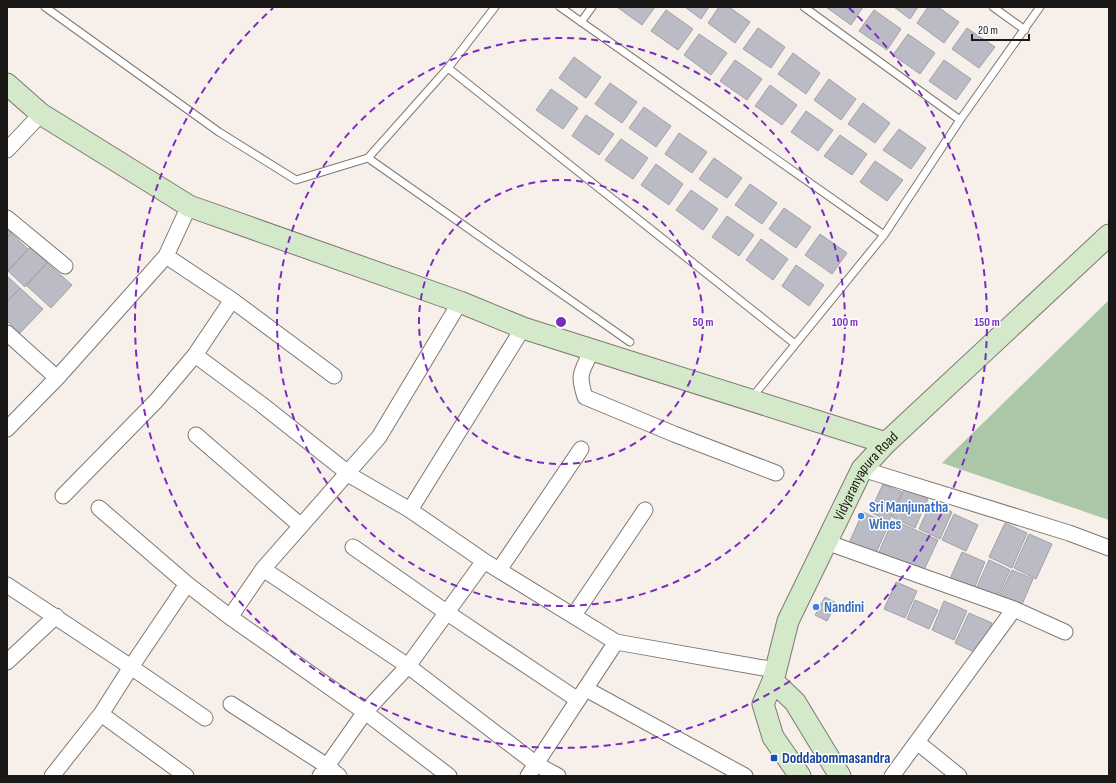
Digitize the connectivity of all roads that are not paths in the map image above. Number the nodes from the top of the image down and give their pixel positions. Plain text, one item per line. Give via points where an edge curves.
1 (45, 7) edge
2 (495, 7) edge
3 (560, 7) edge
4 (592, 7) edge
5 (804, 7) edge
6 (993, 7) edge
7 (1040, 7) edge
8 (581, 22) junction
9 (1025, 30) junction
10 (448, 68) junction
11 (7, 84) edge
12 (41, 114) junction
13 (960, 120) junction
14 (7, 150) edge
15 (368, 158) junction
16 (189, 206) junction
17 (7, 218) edge
18 (884, 235) junction
19 (1109, 235) edge
20 (166, 256) junction
21 (65, 266) dead end
22 (232, 300) junction
23 (460, 302) junction
24 (523, 328) junction
25 (7, 333) edge
26 (630, 342) dead end
27 (795, 344) junction
28 (592, 350) junction
29 (195, 355) junction
30 (334, 376) dead end
31 (57, 378) junction
32 (754, 395) dead end
33 (7, 429) edge
34 (196, 435) dead end
35 (886, 444) junction
36 (581, 449) dead end
37 (862, 469) junction
38 (348, 473) junction
39 (776, 473) dead end
40 (63, 496) dead end
41 (99, 508) dead end
42 (410, 510) junction
43 (645, 510) dead end
44 (301, 526) junction
45 (826, 542) junction
46 (353, 547) dead end
47 (1109, 548) edge
48 (484, 561) junction
49 (263, 569) junction
50 (499, 570) junction
51 (7, 584) edge
52 (187, 584) junction
53 (1014, 609) junction
54 (446, 612) junction
55 (574, 615) junction
56 (56, 616) junction
57 (230, 617) junction
58 (1065, 632) dead end
59 (616, 642) junction
60 (7, 662) edge
61 (408, 666) junction
62 (131, 667) junction
63 (774, 675) junction
64 (582, 694) junction
65 (231, 704) dead end
66 (365, 712) junction
67 (101, 714) junction
68 (204, 718) dead end
69 (917, 742) junction
70 (532, 770) edge
71 (323, 771) edge
72 (52, 776) edge
73 (186, 776) edge
74 (339, 776) edge
75 (449, 776) edge
76 (558, 776) edge
77 (745, 776) edge
78 (800, 776) edge
79 (840, 776) edge
80 (892, 776) edge
81 (959, 776) edge

1 - 15 lane via 219,132 296,180
2 - 10 lane
3 - 8 lane
4 - 8 lane
5 - 13 lane
6 - 9 lane
7 - 9 lane
8 - 18 lane
9 - 13 lane
10 - 15 lane
10 - 27 lane
11 - 12 street
12 - 14 street
12 - 16 street
13 - 18 lane
15 - 26 lane
16 - 20 street
16 - 23 street
17 - 21 street
18 - 27 lane
19 - 35 street, Vidyaranyapura Road
20 - 22 street
20 - 31 street
22 - 29 street
22 - 30 street
23 - 24 street
23 - 38 street via 379,437
24 - 28 street
24 - 42 street
25 - 31 street
27 - 32 lane
28 - 35 street
28 - 39 street via 580,375 585,397
29 - 38 street
29 - 40 street via 156,401
31 - 33 street
34 - 44 street
35 - 37 street, Vidyaranyapura Road
36 - 50 street
37 - 45 street, Vidyaranyapura Road
37 - 47 street via 1069,533
38 - 42 street
38 - 44 street
41 - 52 street
42 - 48 street
43 - 55 street
44 - 49 street
45 - 53 street
45 - 63 street, Vidyaranyapura Road via 788,621
46 - 54 street
48 - 50 street
48 - 54 street
49 - 57 street
49 - 61 street
50 - 55 street
51 - 56 street
52 - 57 street
52 - 62 street
53 - 58 street
53 - 69 street
54 - 61 street
54 - 64 street
55 - 59 street
56 - 60 street
56 - 62 street
57 - 66 street
59 - 63 street
59 - 64 street
61 - 66 street
61 - 70 street
62 - 67 street
62 - 68 street
63 - 78 street, Vidyaranyapura Road via 763,704 773,737
63 - 79 street via 795,702
64 - 70 street
64 - 77 street
65 - 71 street
66 - 71 street
66 - 75 street
67 - 72 street
67 - 73 street
69 - 80 street
69 - 81 street
70 - 76 street
71 - 74 street

